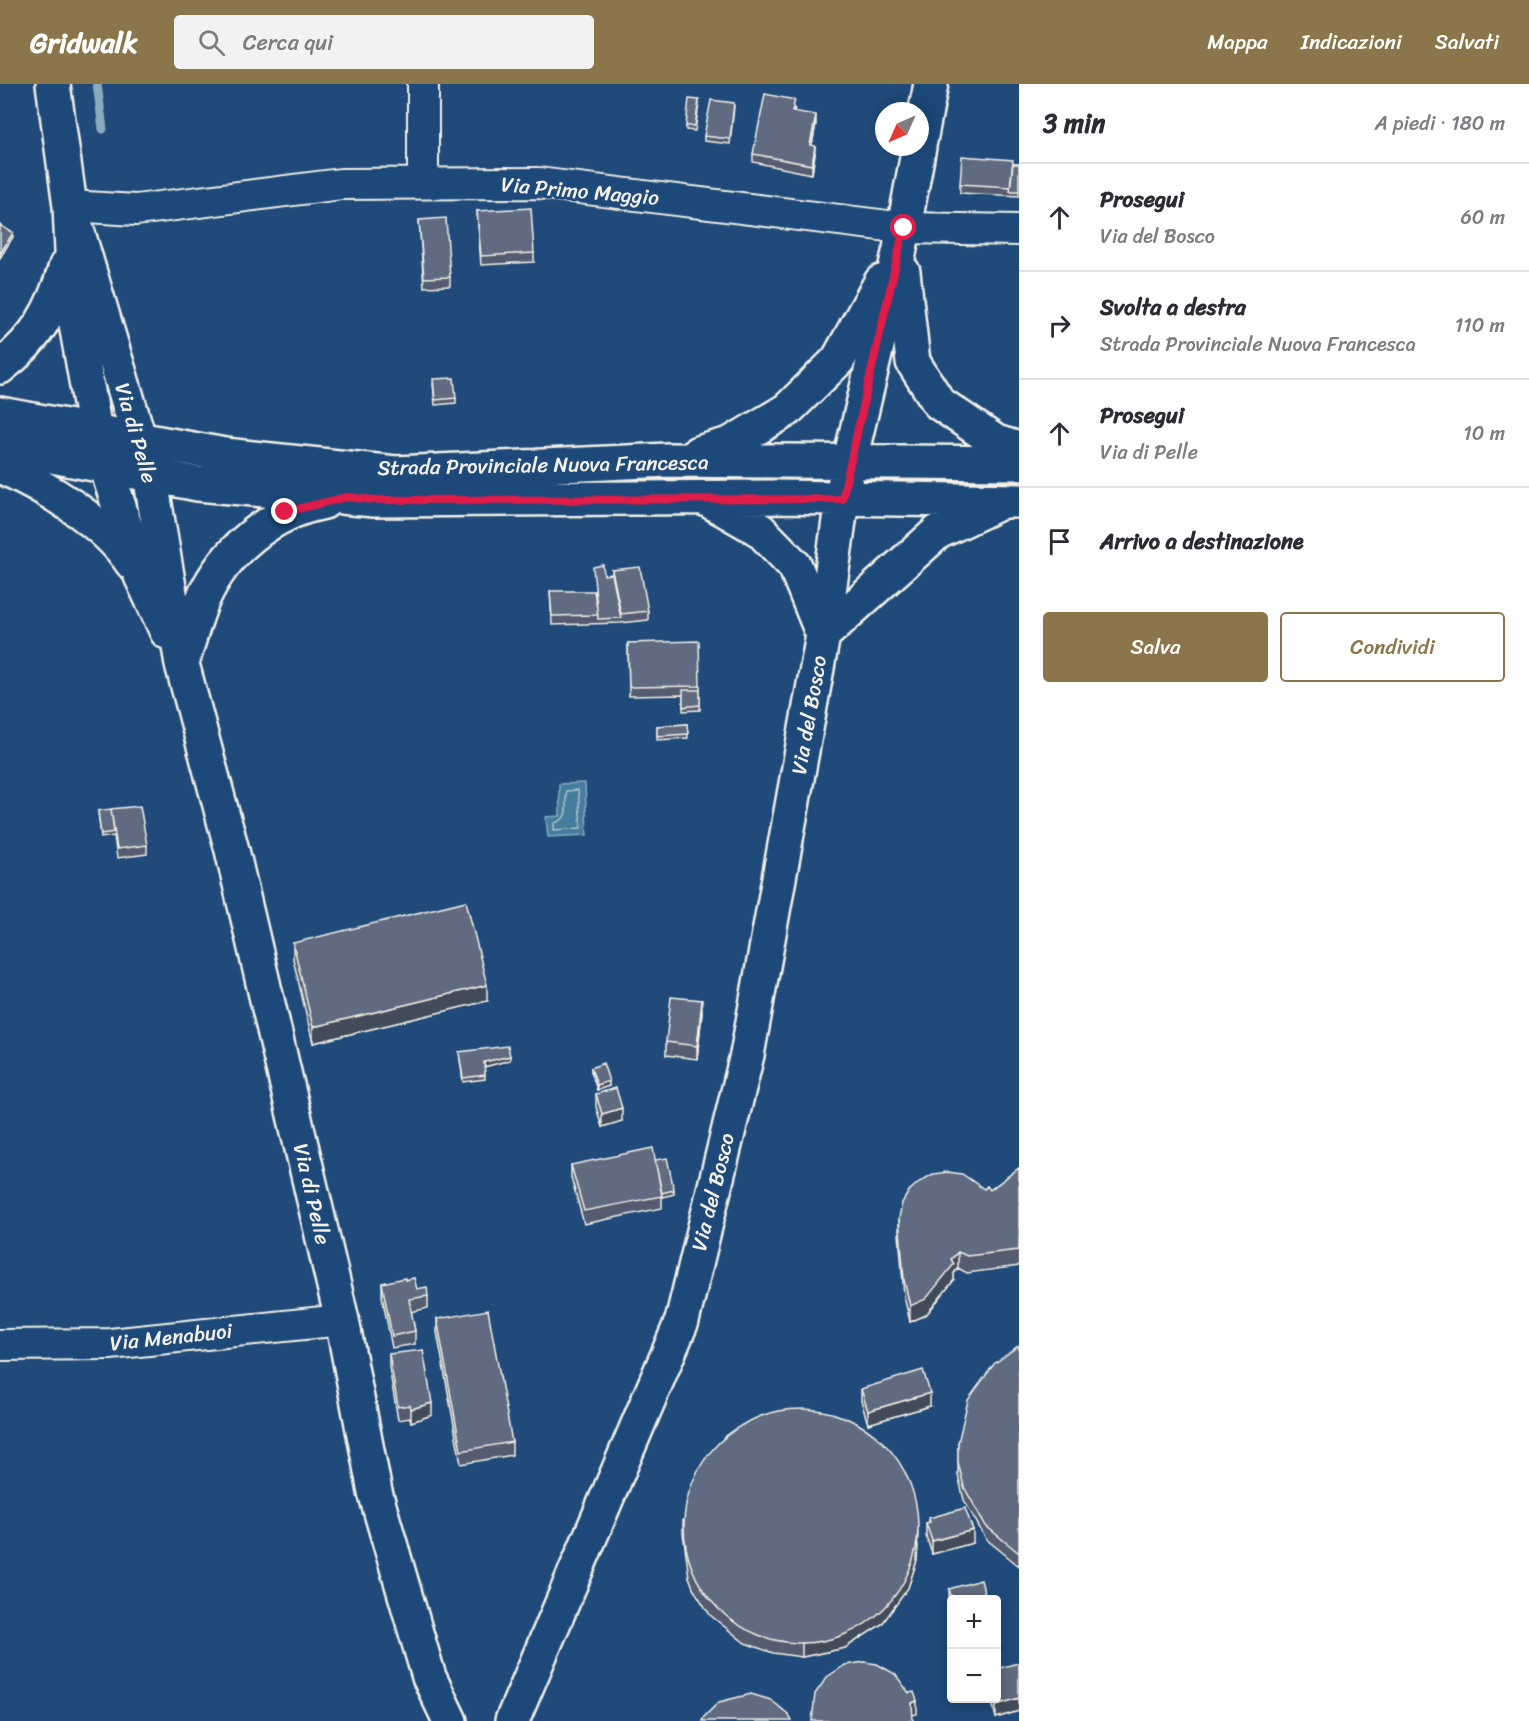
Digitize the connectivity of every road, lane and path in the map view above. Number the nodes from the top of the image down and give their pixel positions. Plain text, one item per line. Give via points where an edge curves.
1 (53, 84) edge
2 (423, 84) edge
3 (931, 84) edge
4 (928, 102) edge
5 (917, 156) edge
6 (423, 183) junction
7 (69, 206) junction
8 (1019, 230) edge
9 (902, 239) junction
10 (72, 247) junction
11 (0, 367) edge
12 (0, 414) edge
13 (95, 431) junction
14 (138, 439) junction
15 (0, 446) edge
16 (1019, 449) edge
17 (668, 460) junction
18 (849, 462) junction
19 (1019, 463) edge
20 (0, 466) edge
21 (106, 467) junction
22 (150, 475) junction
23 (347, 497) junction
24 (704, 498) junction
25 (842, 499) junction
26 (1010, 501) edge
27 (141, 576) junction
28 (823, 635) junction
29 (182, 664) junction
30 (342, 1320) junction
31 (0, 1345) edge
32 (450, 1721) edge
33 (512, 1721) edge

1 - 7 street, Via di Pelle
2 - 6 street
3 - 4 street
5 - 9 street, Via del Bosco
6 - 7 street, Via Primo Maggio via 341,184 136,210
6 - 9 street, Via Primo Maggio via 538,183
7 - 10 street, Via di Pelle
7 - 14 street, Via di Pelle
8 - 9 street, Via Primo Maggio
9 - 16 street, Via del Bosco via 914,362 939,403 996,442
9 - 17 street, Via del Bosco via 838,360 787,410 730,444
9 - 18 street, Via del Bosco
10 - 11 street, Via di Pelle via 56,299 32,340
10 - 13 street, Via di Pelle via 75,318
12 - 13 street, Strada Provinciale Nuova Francesca
13 - 14 street, Strada Provinciale Nuova Francesca
13 - 21 street, Via di Pelle
14 - 17 street, Strada Provinciale Nuova Francesca via 225,455 396,473
14 - 22 street, Via di Pelle
15 - 21 street, Strada Provinciale Nuova Francesca
17 - 18 street, Strada Provinciale Nuova Francesca
18 - 19 street, Strada Provinciale Nuova Francesca
18 - 25 street, Via del Bosco
20 - 27 street, Via di Pelle via 49,491 90,520 122,546
21 - 22 street, Strada Provinciale Nuova Francesca
21 - 27 street, Via di Pelle
22 - 23 street, Strada Provinciale Nuova Francesca via 198,484
22 - 29 street, Via di Pelle
23 - 24 street, Strada Provinciale Nuova Francesca
23 - 29 street via 285,512 235,553 203,599
24 - 25 street, Strada Provinciale Nuova Francesca
24 - 28 street, Via del Bosco via 760,530 795,566
25 - 26 street, Strada Provinciale Nuova Francesca
25 - 28 street, Via del Bosco
26 - 28 street, Via del Bosco via 938,532
27 - 29 street, Via di Pelle
28 - 33 street, Via del Bosco via 747,1055 682,1321
29 - 30 street, Via di Pelle via 232,850
30 - 31 street, Via Menabuoi via 110,1344
30 - 32 street, Via di Pelle via 375,1492 429,1677

